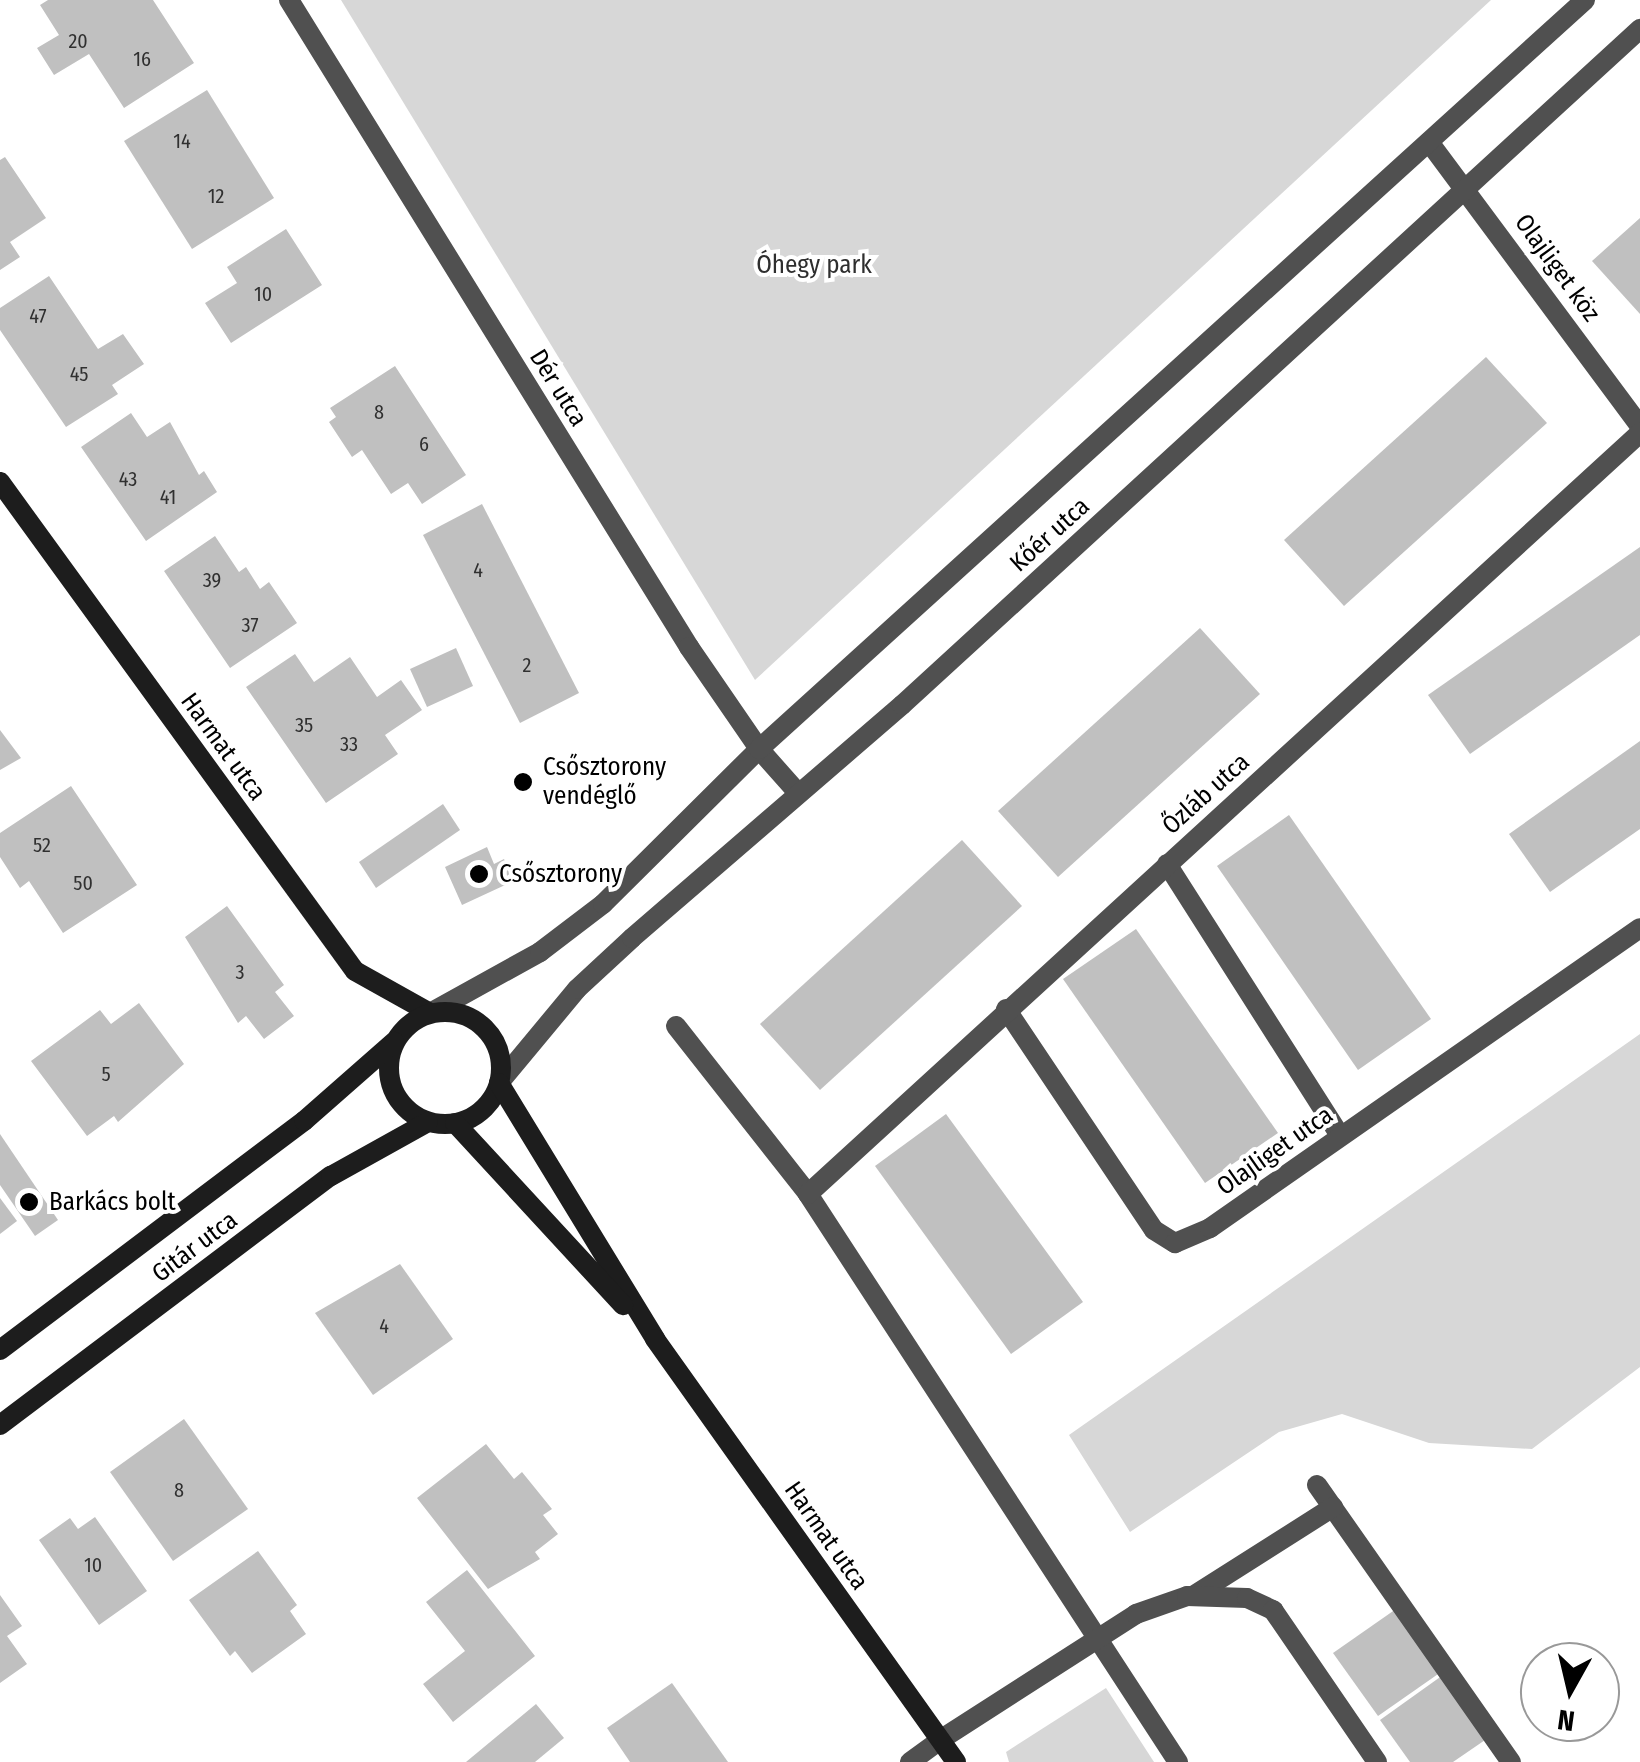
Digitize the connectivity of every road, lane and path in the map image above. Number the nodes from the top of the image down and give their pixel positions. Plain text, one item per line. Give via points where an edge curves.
1 (289, 0) edge
2 (1585, 0) edge
3 (1640, 29) edge
4 (1429, 142) junction
5 (1468, 188) junction
6 (1640, 430) edge
7 (0, 482) edge
8 (758, 749) junction
9 (798, 793) junction
10 (1167, 864) junction
11 (1640, 928) edge
12 (1006, 1009) junction
13 (430, 1013) junction
14 (676, 1026) dead end
15 (394, 1042) junction
16 (499, 1083) junction
17 (428, 1122) junction
18 (455, 1123) junction
19 (1340, 1136) junction
20 (808, 1194) junction
21 (654, 1339) junction
22 (0, 1350) edge
23 (0, 1425) edge
24 (1316, 1485) dead end
25 (1332, 1508) junction
26 (1193, 1596) junction
27 (1094, 1635) junction
28 (940, 1740) junction
29 (910, 1762) edge
30 (956, 1762) edge
31 (1178, 1762) edge
32 (1377, 1762) edge
33 (1511, 1762) edge

1 - 8 street, Dér utca
2 - 4 street, Kőér utca
3 - 5 street, Kőér utca
4 - 5 street, Olajliget köz
4 - 8 street, Kőér utca
5 - 6 street, Olajliget köz
5 - 9 street, Kőér utca
6 - 10 street, Őzláb utca
7 - 13 street, Harmat utca via 355,971
8 - 9 street, Dér utca
8 - 13 street, Kőér utca via 603,904 540,952
9 - 16 street, Kőér utca via 577,989
10 - 12 street, Őzláb utca
10 - 19 street
11 - 19 street, Olajliget utca
12 - 19 street, Olajliget utca via 1175,1243 1210,1228
12 - 20 street, Őzláb utca
13 - 15 street
13 - 16 street, Harmat utca via 476,1020 500,1059
14 - 20 street
15 - 17 street via 392,1088 405,1108
15 - 22 street, Gitár utca via 304,1121
16 - 18 street via 474,1116
16 - 21 street, Harmat utca
17 - 18 street
17 - 23 street, Gitár utca via 331,1176
18 - 21 street, Harmat utca
20 - 27 street
21 - 28 street, Harmat utca
24 - 25 street
25 - 26 street
25 - 33 street
26 - 27 street
26 - 32 street via 1246,1598 1273,1610
27 - 28 street
27 - 31 street
28 - 29 street
28 - 30 street, Harmat utca

